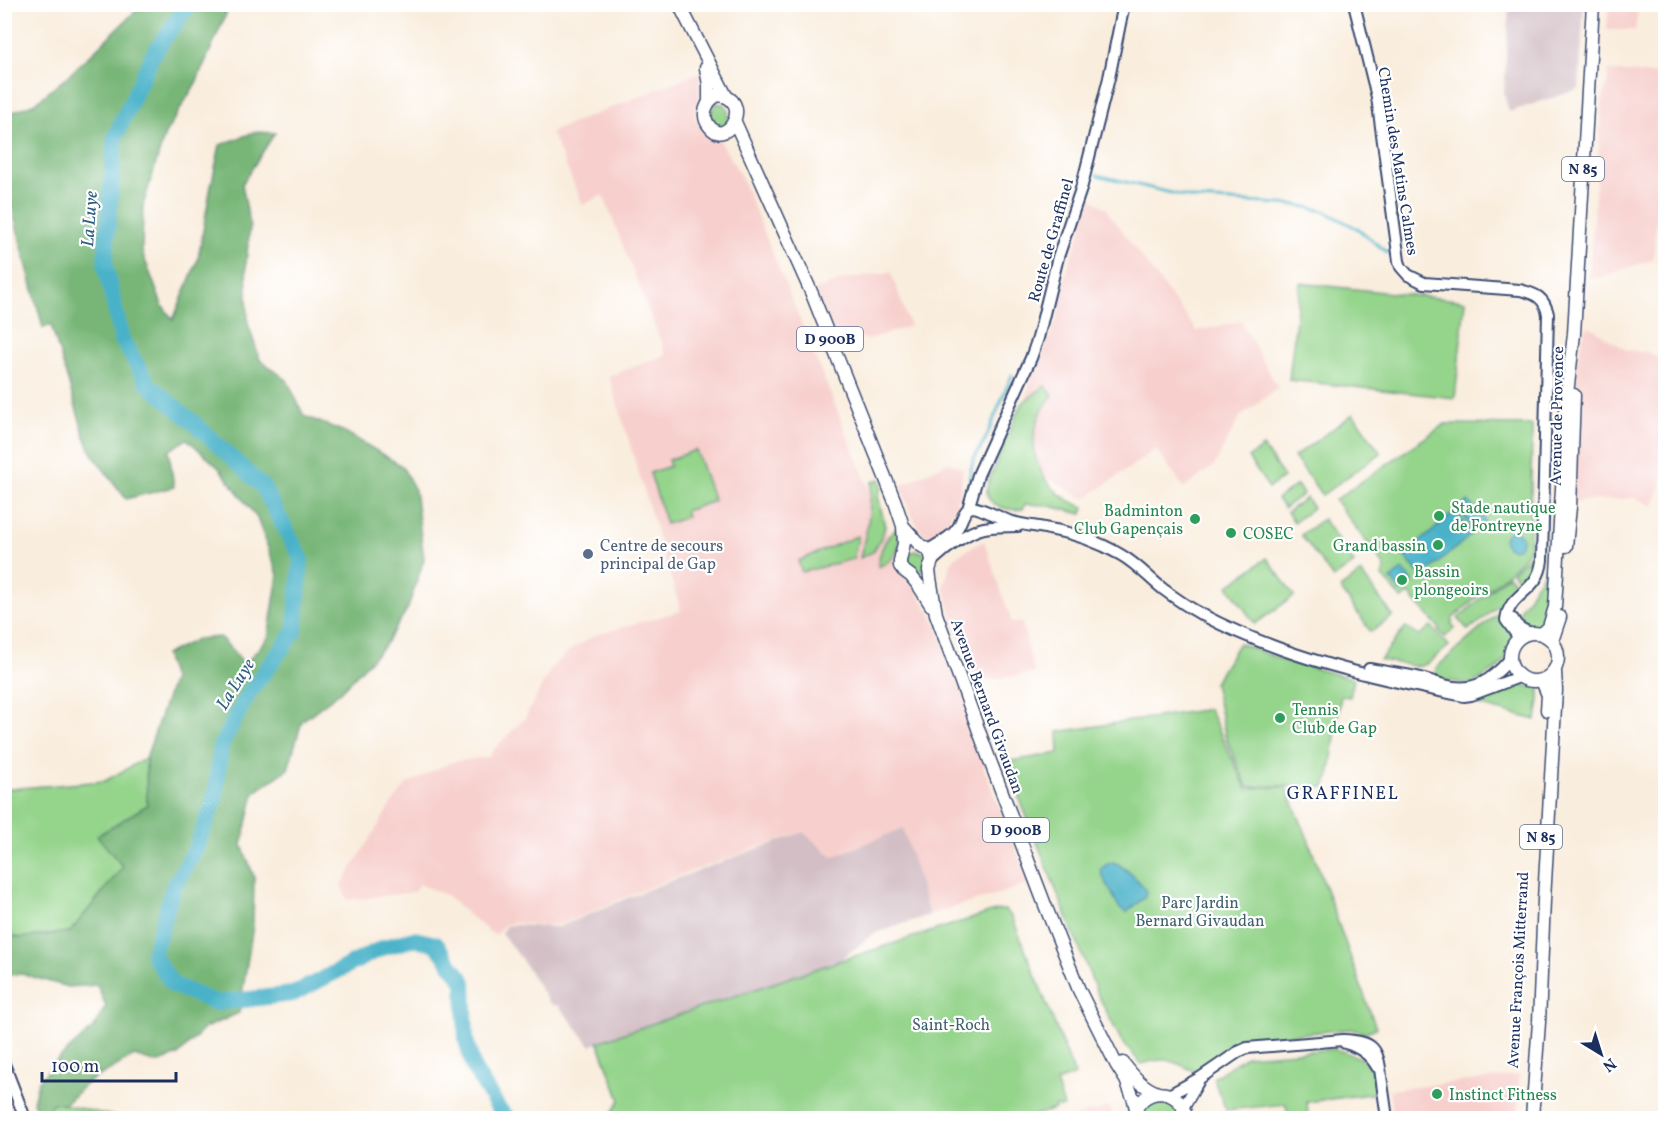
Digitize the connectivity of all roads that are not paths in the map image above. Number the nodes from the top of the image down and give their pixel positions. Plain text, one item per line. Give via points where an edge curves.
1 (679, 4) edge
2 (1124, 4) edge
3 (1354, 4) edge
4 (1593, 4) edge
5 (701, 50) junction
6 (726, 96) junction
7 (709, 102) junction
8 (735, 122) junction
9 (722, 132) junction
10 (750, 156) junction
11 (978, 476) junction
12 (968, 508) junction
13 (982, 510) junction
14 (963, 520) junction
15 (1025, 525) junction
16 (903, 526) junction
17 (978, 529) junction
18 (903, 551) junction
19 (927, 556) junction
20 (911, 576) junction
21 (936, 614) junction
22 (1536, 636) junction
23 (1313, 659) junction
24 (1510, 660) junction
25 (1555, 671) junction
26 (1519, 677) junction
27 (1542, 681) junction
28 (1545, 1011) junction
29 (1531, 1024) junction
30 (1106, 1042) junction
31 (4, 1064) edge
32 (1200, 1078) junction
33 (1164, 1094) junction
34 (1184, 1113) edge
35 (1135, 1114) edge
36 (25, 1119) edge
37 (1387, 1119) edge
38 (1526, 1119) edge
39 (1532, 1119) edge

1 - 5 main road
2 - 11 street, Route de Graffinel via 1081,189 1058,257 1038,338
3 - 22 street, Chemin des Matins Calmes via 1377,97 1401,267 1424,283 1520,290 1539,297 1546,305 1541,569 1512,615 1520,628
4 - 22 main road, Avenue de Provence / N 85 via 1555,607 1549,627
5 - 6 main road
5 - 7 main road
6 - 7 main road
6 - 8 main road via 735,107
7 - 9 main road via 706,121 713,130
8 - 9 main road
8 - 10 main road, D 900B
9 - 10 main road, D 900B
10 - 16 main road, D 900B via 816,304
11 - 12 street, Route de Graffinel
11 - 13 street, Route de Graffinel
12 - 13 street
12 - 14 street
13 - 15 street
13 - 17 street via 986,520
14 - 17 street via 967,527
14 - 19 street
15 - 17 street
15 - 23 street via 1065,532 1105,546 1199,613 1244,635
16 - 18 main road, D 900B
16 - 19 main road, D 900B
17 - 19 street via 943,551
18 - 19 main road via 914,545
18 - 20 main road via 900,566
19 - 20 main road via 921,576
19 - 21 main road, D 900B
20 - 21 main road, D 900B
21 - 30 main road, Avenue Bernard Givaudan / D 900B via 1044,905 1079,990
22 - 24 main road, Avenue de Provence / N 85 via 1512,647
22 - 25 main road, N 85 via 1557,648
23 - 24 street via 1462,688 1474,687 1495,676
23 - 26 street via 1408,686 1464,696
24 - 26 main road
25 - 27 main road
25 - 28 main road, Avenue François Mitterrand / N 85 via 1540,998
26 - 27 main road
27 - 29 main road, Avenue François Mitterrand / N 85 via 1548,696
28 - 29 main road
28 - 39 main road, Avenue François Mitterrand
29 - 38 main road, Avenue François Mitterrand / N 85
30 - 33 main road, D 900B via 1146,1088
30 - 35 main road, D 900B via 1130,1088
31 - 36 street
32 - 33 street
32 - 34 street
32 - 37 street via 1247,1048 1336,1041 1358,1047 1375,1064 1381,1075
33 - 34 main road via 1178,1100
33 - 35 main road via 1144,1098

